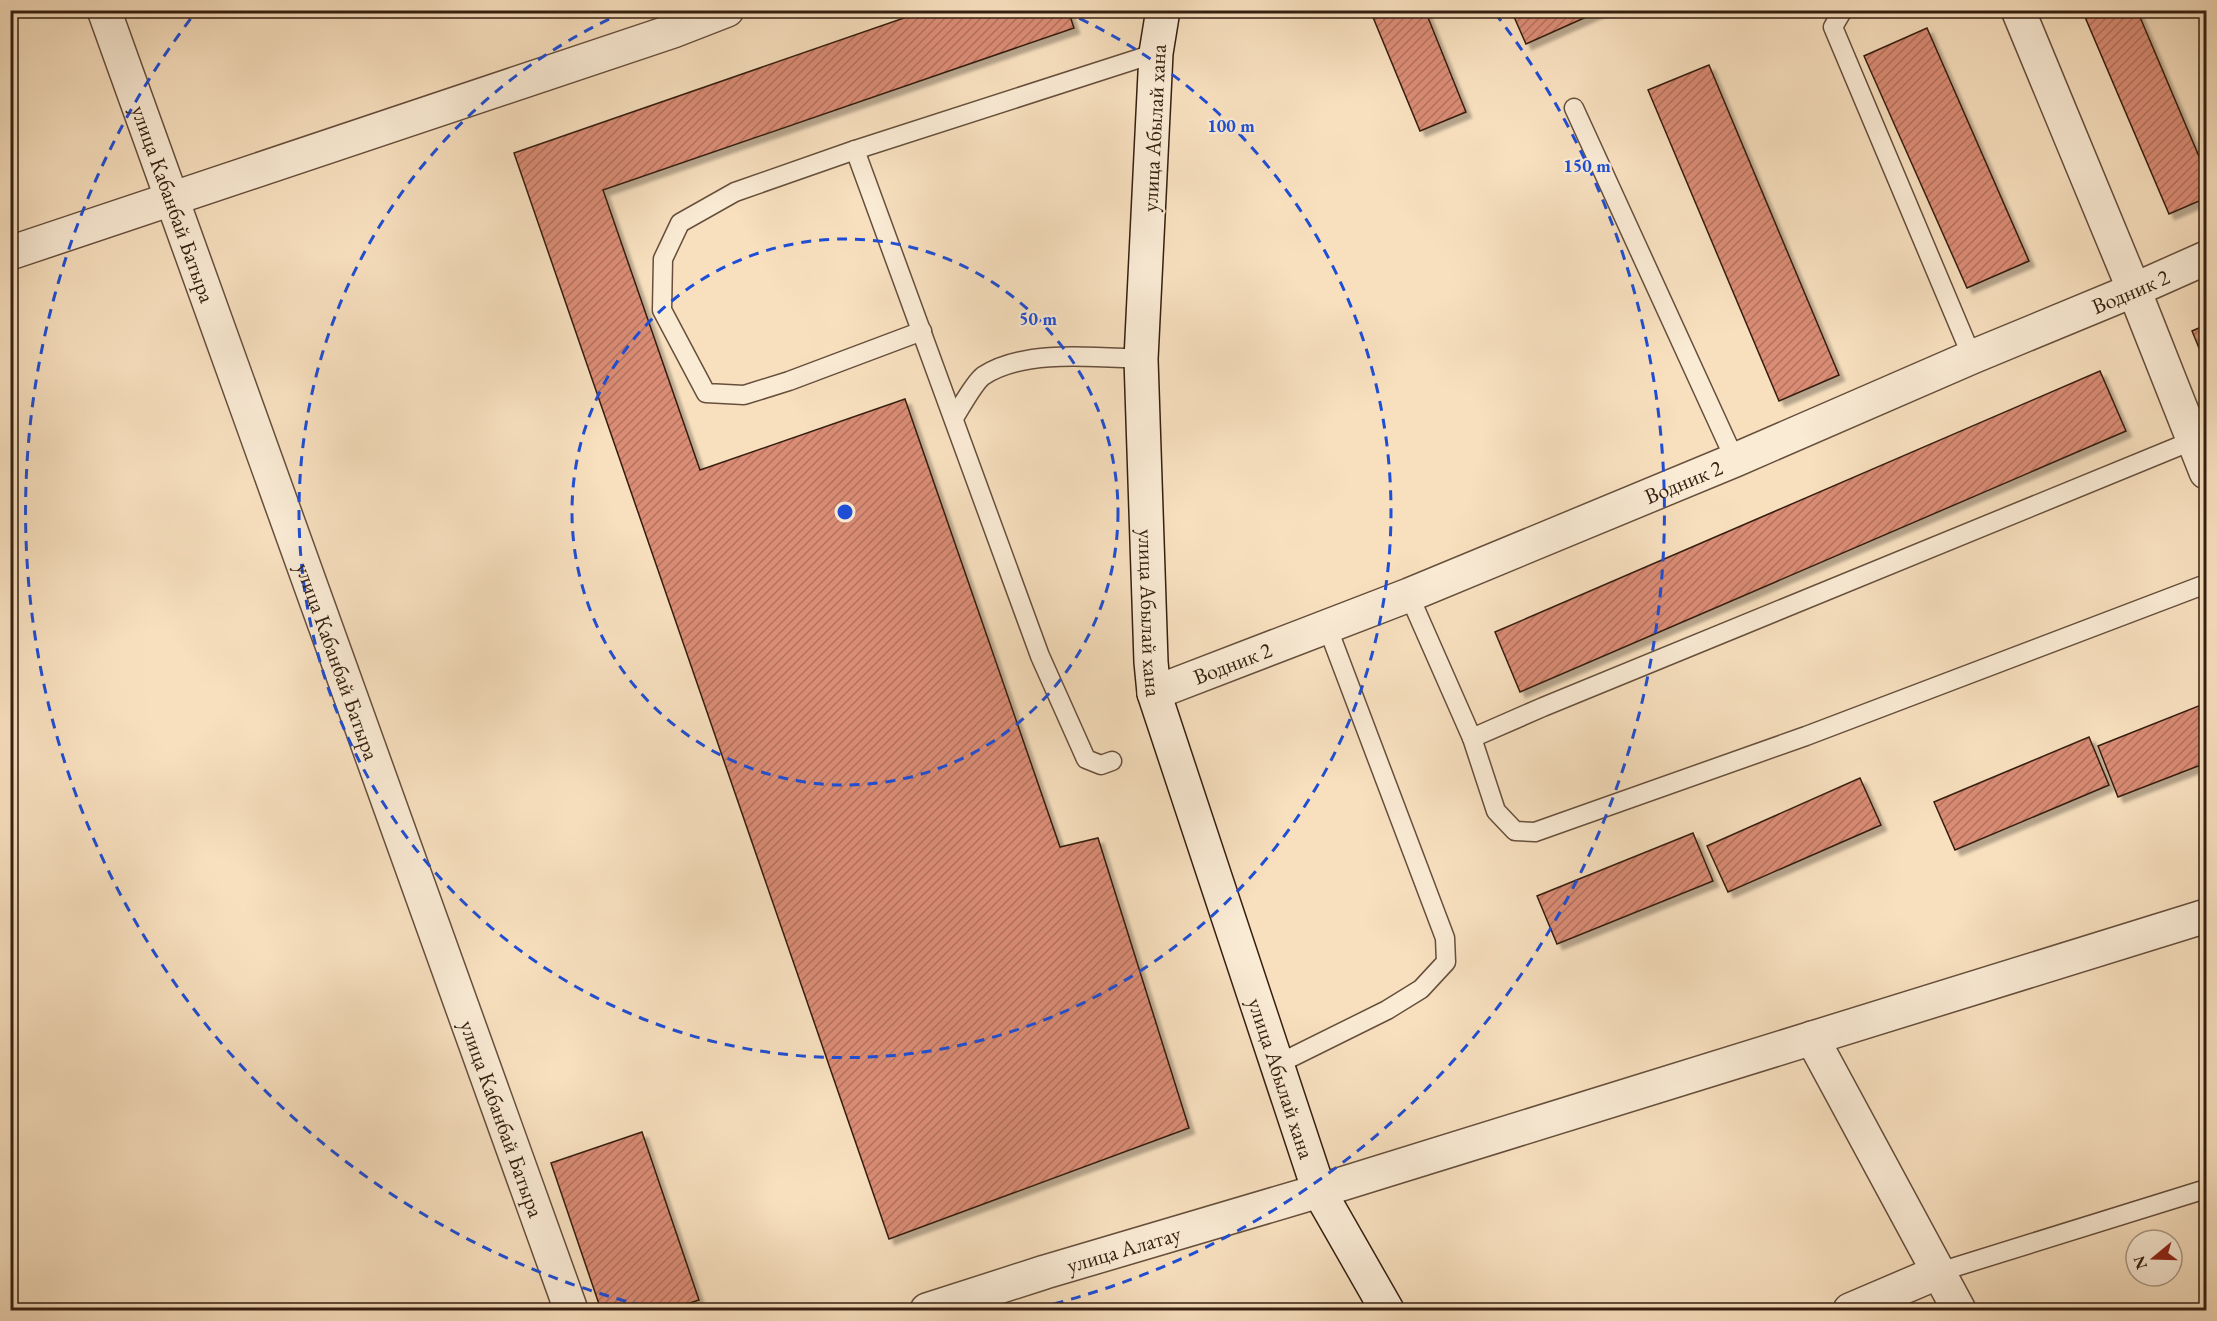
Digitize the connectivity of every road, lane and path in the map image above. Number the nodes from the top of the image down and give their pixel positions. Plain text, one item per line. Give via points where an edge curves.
1 (104, 10) edge
2 (727, 10) edge
3 (1163, 10) edge
4 (1843, 10) edge
5 (2018, 10) edge
6 (670, 21) edge
7 (1156, 53) junction
8 (1574, 108) dead end
9 (855, 150) junction
10 (174, 199) junction
11 (10, 253) edge
12 (2206, 258) edge
13 (2134, 290) junction
14 (922, 331) junction
15 (1972, 357) junction
16 (1142, 359) junction
17 (954, 418) junction
18 (2200, 438) edge
19 (1735, 460) junction
20 (2206, 472) edge
21 (2206, 584) edge
22 (1409, 595) junction
23 (1327, 626) junction
24 (1154, 693) junction
25 (1472, 738) junction
26 (1112, 761) dead end
27 (2206, 916) edge
28 (1812, 1038) junction
29 (1278, 1064) junction
30 (2206, 1189) edge
31 (1320, 1191) junction
32 (1939, 1272) junction
33 (571, 1311) edge
34 (927, 1311) edge
35 (1387, 1311) edge
36 (1850, 1311) edge
37 (1959, 1311) edge

1 - 10 street, улица Кабанбай Батыра
2 - 6 street
3 - 7 street, улица Абылай хана
4 - 15 lane via 1833,27
5 - 13 street
6 - 10 street
7 - 9 lane
7 - 16 street, улица Абылай хана
8 - 19 lane
9 - 14 lane
9 - 14 lane via 735,192 680,223 663,259 662,310 706,393 744,395
10 - 11 street
10 - 33 street, улица Кабанбай Батыра
12 - 13 street, Водник 2
13 - 15 street, Водник 2
13 - 18 street
14 - 17 lane
15 - 19 street, Водник 2
16 - 17 lane via 1077,356 1018,361 982,377
16 - 24 street, улица Абылай хана
17 - 26 lane via 1040,656 1086,759 1101,765
18 - 20 street
18 - 25 lane
19 - 22 street, Водник 2
21 - 25 lane via 1806,736 1534,832 1515,831 1496,811
22 - 23 street, Водник 2
22 - 25 lane
23 - 24 street, Водник 2
23 - 29 lane via 1445,938 1446,962 1420,989 1387,1010
24 - 29 street, улица Абылай хана
27 - 28 street, улица Алатау
28 - 31 street, улица Алатау
28 - 32 street
29 - 31 street, улица Абылай хана
30 - 32 lane
31 - 34 street, улица Алатау
31 - 35 street, улица Абылай хана
32 - 36 street
32 - 37 street

